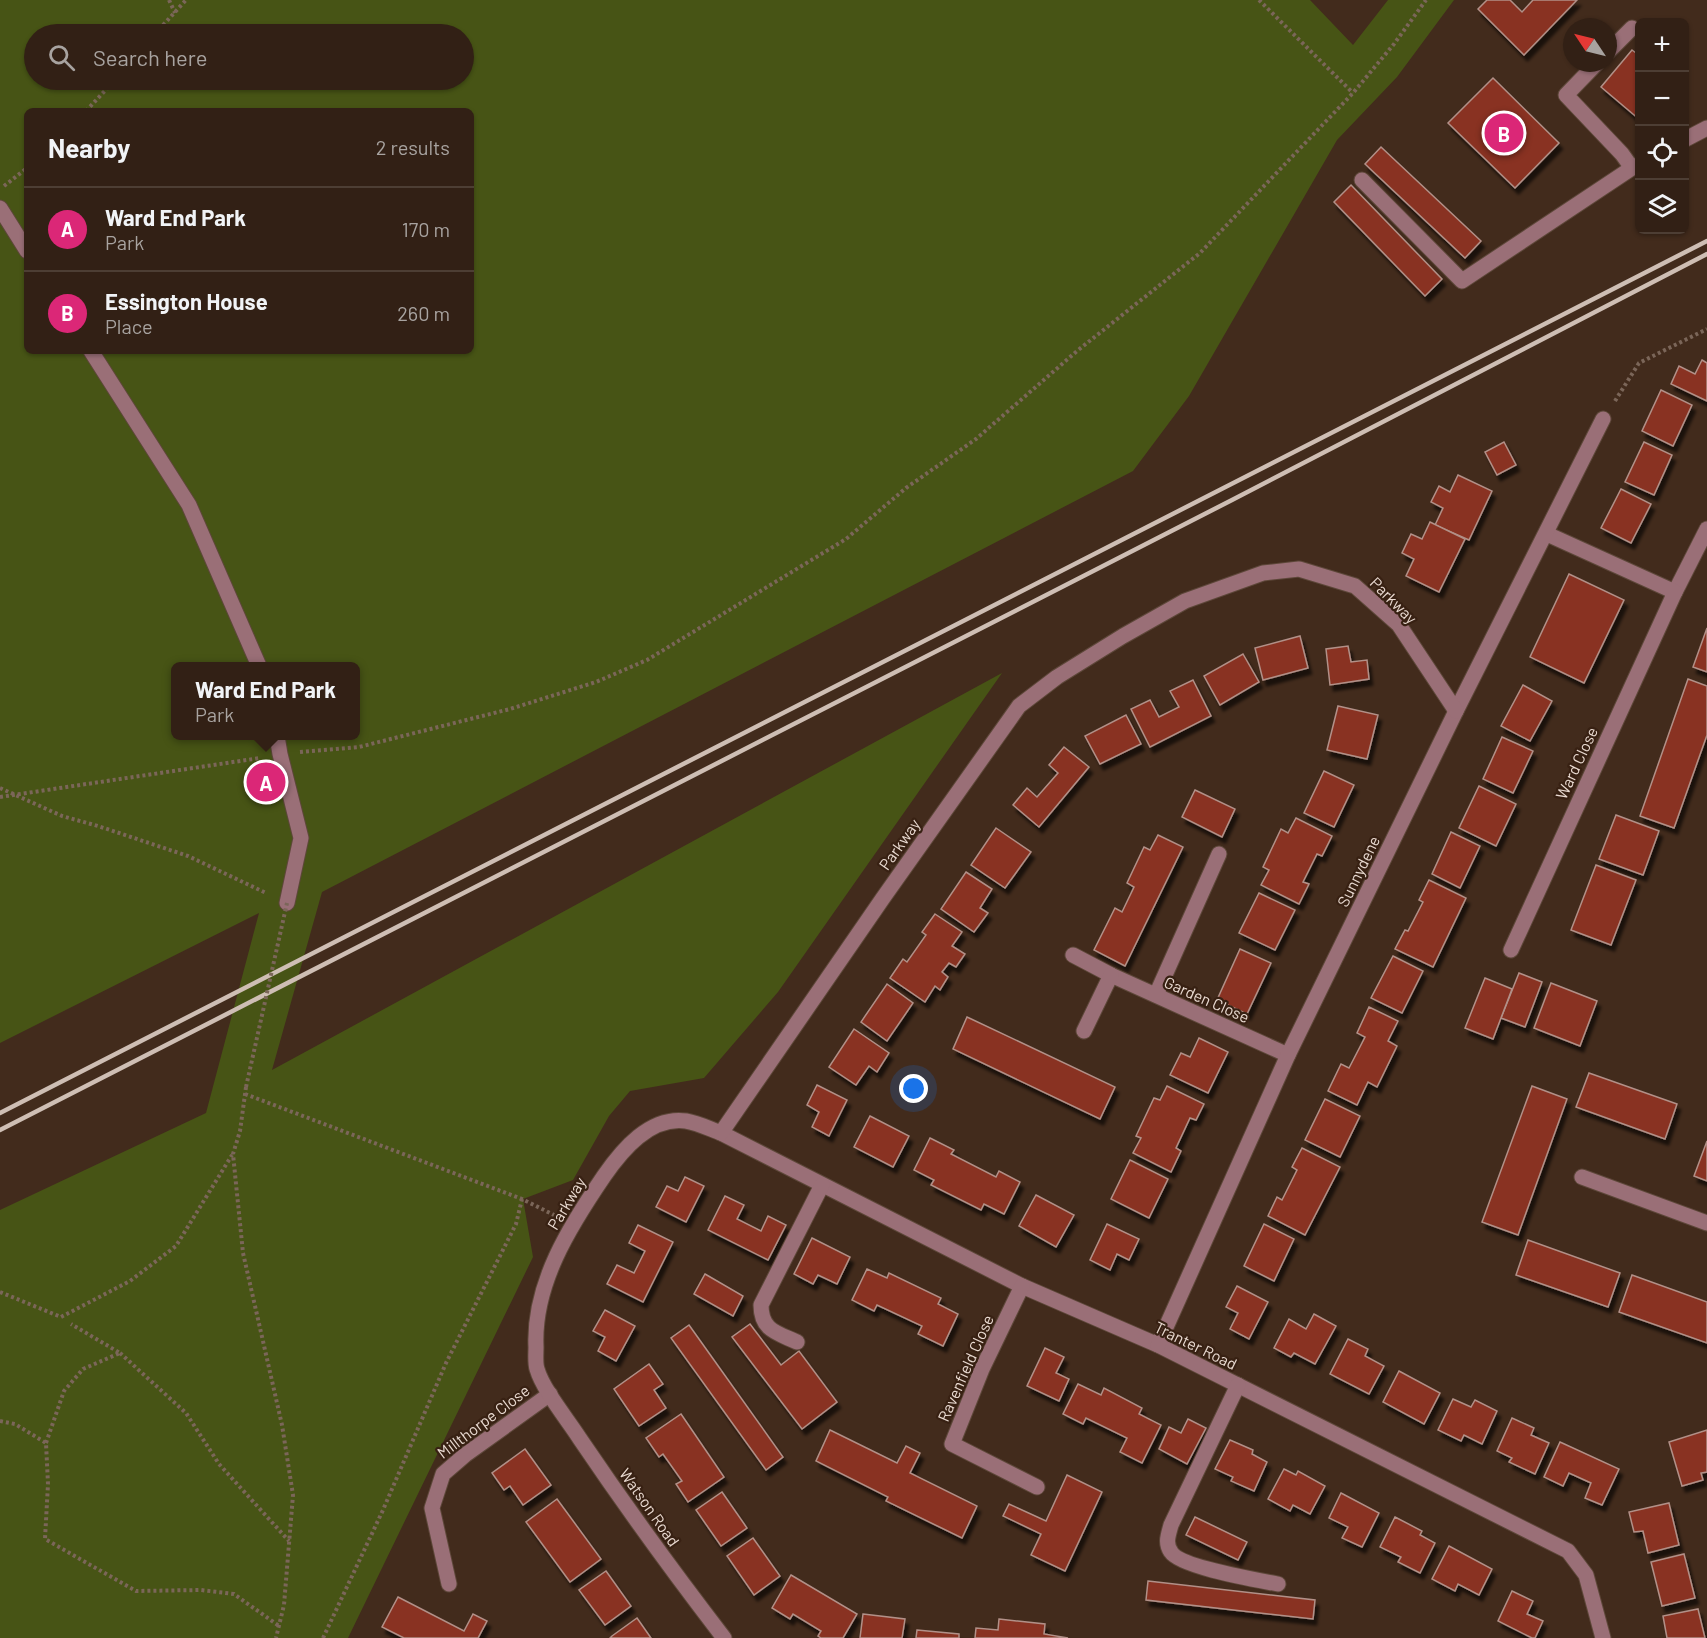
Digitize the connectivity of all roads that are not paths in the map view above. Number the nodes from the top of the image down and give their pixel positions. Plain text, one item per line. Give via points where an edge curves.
1 (1632, 28) dead end
2 (1617, 43) edge
3 (1588, 72) edge
4 (1707, 128) edge
5 (1689, 137) edge
6 (1635, 165) edge
7 (1635, 167) edge
8 (1362, 180) dead end
9 (0, 208) edge
10 (24, 246) edge
11 (93, 354) edge
12 (1603, 419) road end
13 (1707, 529) edge
14 (1546, 534) junction
15 (1675, 592) junction
16 (257, 662) edge
17 (1456, 711) junction
18 (279, 740) edge
19 (1219, 854) dead end
20 (282, 901) road end
21 (1511, 950) dead end
22 (1073, 955) dead end
23 (1112, 975) junction
24 (1156, 995) junction
25 (1083, 1031) dead end
26 (1288, 1055) junction
27 (721, 1133) junction
28 (1582, 1177) dead end
29 (822, 1185) junction
30 (1707, 1223) edge
31 (1022, 1286) junction
32 (797, 1342) dead end
33 (1158, 1345) junction
34 (1238, 1386) junction
35 (550, 1394) junction
36 (1037, 1487) dead end
37 (449, 1584) dead end
38 (1278, 1584) dead end
39 (724, 1638) edge
40 (1603, 1638) edge

1 - 2 street
3 - 6 street via 1566,95
4 - 5 street
7 - 8 street via 1462,281
9 - 10 street
11 - 16 street via 189,505
12 - 14 street, Sunnydene
13 - 15 street, Ward Close
14 - 15 street
14 - 17 street, Sunnydene
15 - 21 street, Ward Close
17 - 26 street, Sunnydene
17 - 27 street, Parkway via 1399,625 1355,586 1299,569 1263,573 1185,600 1057,678 1019,706
18 - 20 street via 301,838
19 - 24 street
22 - 23 street, Garden Close
23 - 24 street, Garden Close
23 - 25 street
24 - 26 street, Garden Close
26 - 33 street, Sunnydene
27 - 29 street, Tranter Road
27 - 35 street, Parkway via 686,1121 660,1124 633,1140 572,1223 547,1278 535,1329 536,1369
28 - 30 street
29 - 31 street, Tranter Road
29 - 32 street via 761,1305 761,1316 768,1329
31 - 33 street, Tranter Road
31 - 36 street, Ravenfield Close via 952,1444
33 - 34 street, Tranter Road
34 - 38 street via 1171,1525 1167,1542 1180,1561
34 - 40 street, Tranter Road via 1568,1551 1586,1575
35 - 37 street, Millthorpe Close via 443,1474 432,1508
35 - 39 street, Watson Road

